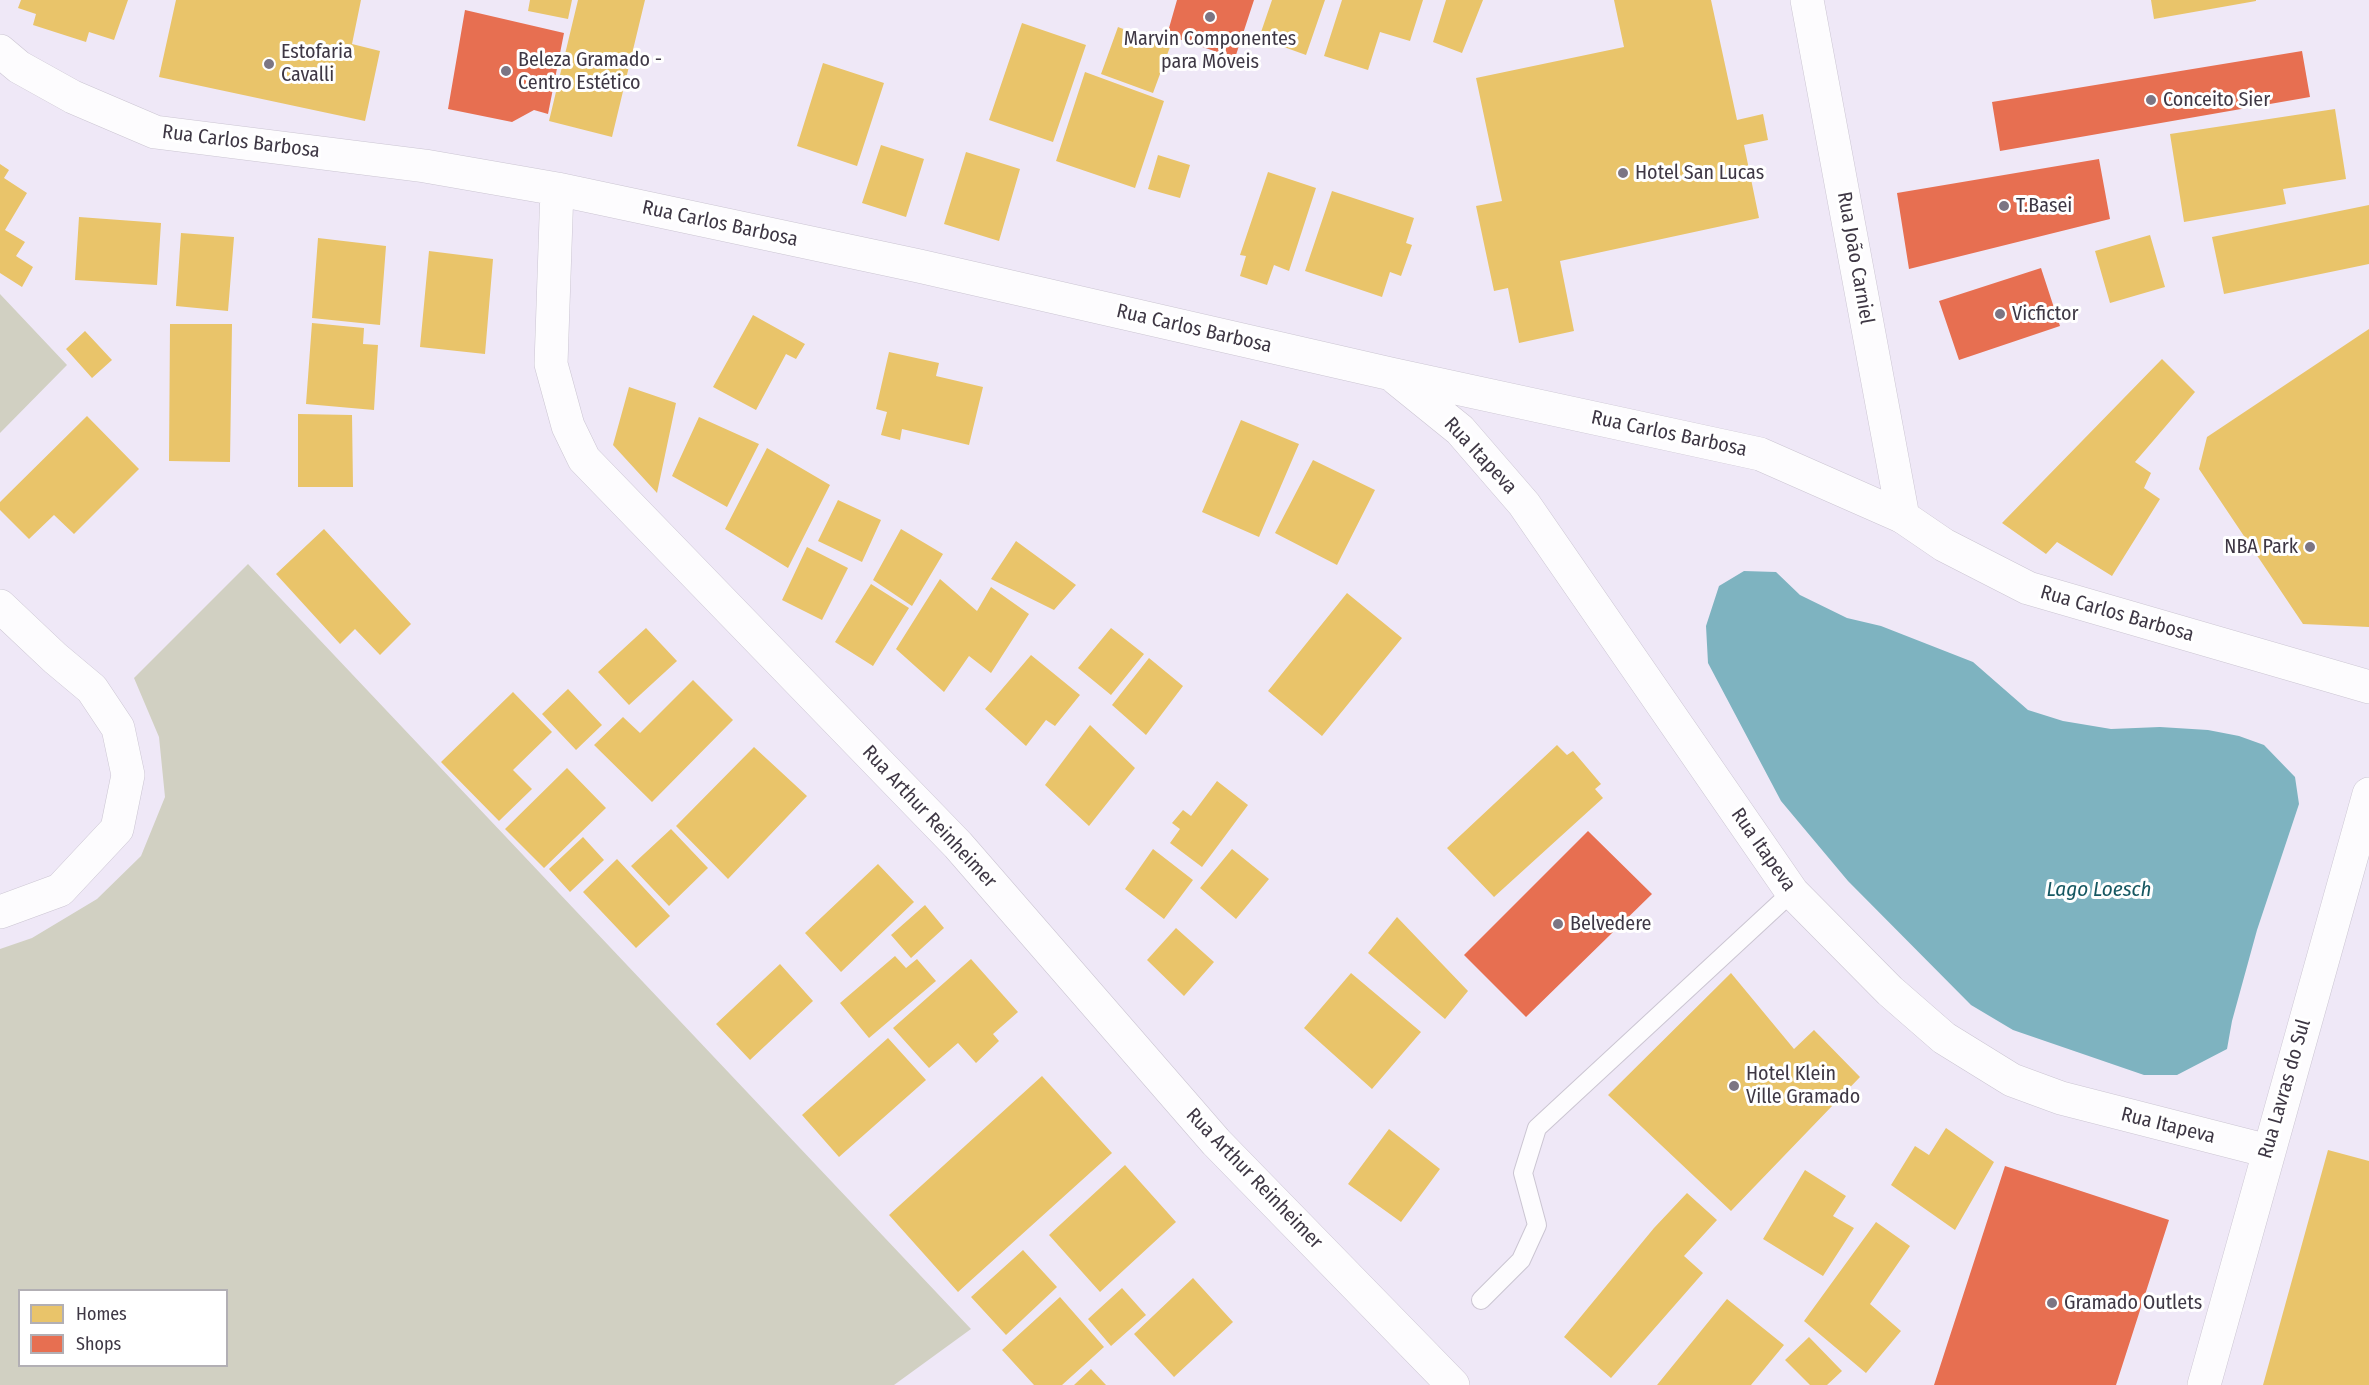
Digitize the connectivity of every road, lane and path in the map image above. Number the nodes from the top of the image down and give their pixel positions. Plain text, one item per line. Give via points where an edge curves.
1 (1807, 0) edge
2 (0, 51) edge
3 (557, 189) junction
4 (1391, 374) junction
5 (1903, 517) junction
6 (0, 606) edge
7 (2369, 687) edge
8 (2369, 794) edge
9 (1792, 892) junction
10 (0, 912) edge
11 (2268, 1151) junction
12 (1481, 1300) dead end
13 (1454, 1385) edge
14 (2204, 1385) edge

1 - 5 street, Rua João Carniel
2 - 3 street, Rua Carlos Barbosa via 18,67 73,97 155,132 425,166
3 - 4 street, Rua Carlos Barbosa
3 - 13 street, Rua Arthur Reinheimer via 550,364 568,426 584,459 958,845 1216,1142
4 - 5 street, Rua Carlos Barbosa via 1760,454
4 - 9 street, Rua Itapeva via 1460,430 1524,504
5 - 7 street, Rua Carlos Barbosa via 1944,545 2028,588
6 - 10 street via 92,689 118,728 128,775 117,829 60,890
8 - 11 street, Rua Lavras do Sul
9 - 11 street, Rua Itapeva via 1890,991 1944,1038 2013,1080 2061,1098
9 - 12 lane via 1537,1128 1523,1173 1537,1226 1521,1260
11 - 14 street, Rua Lavras do Sul

